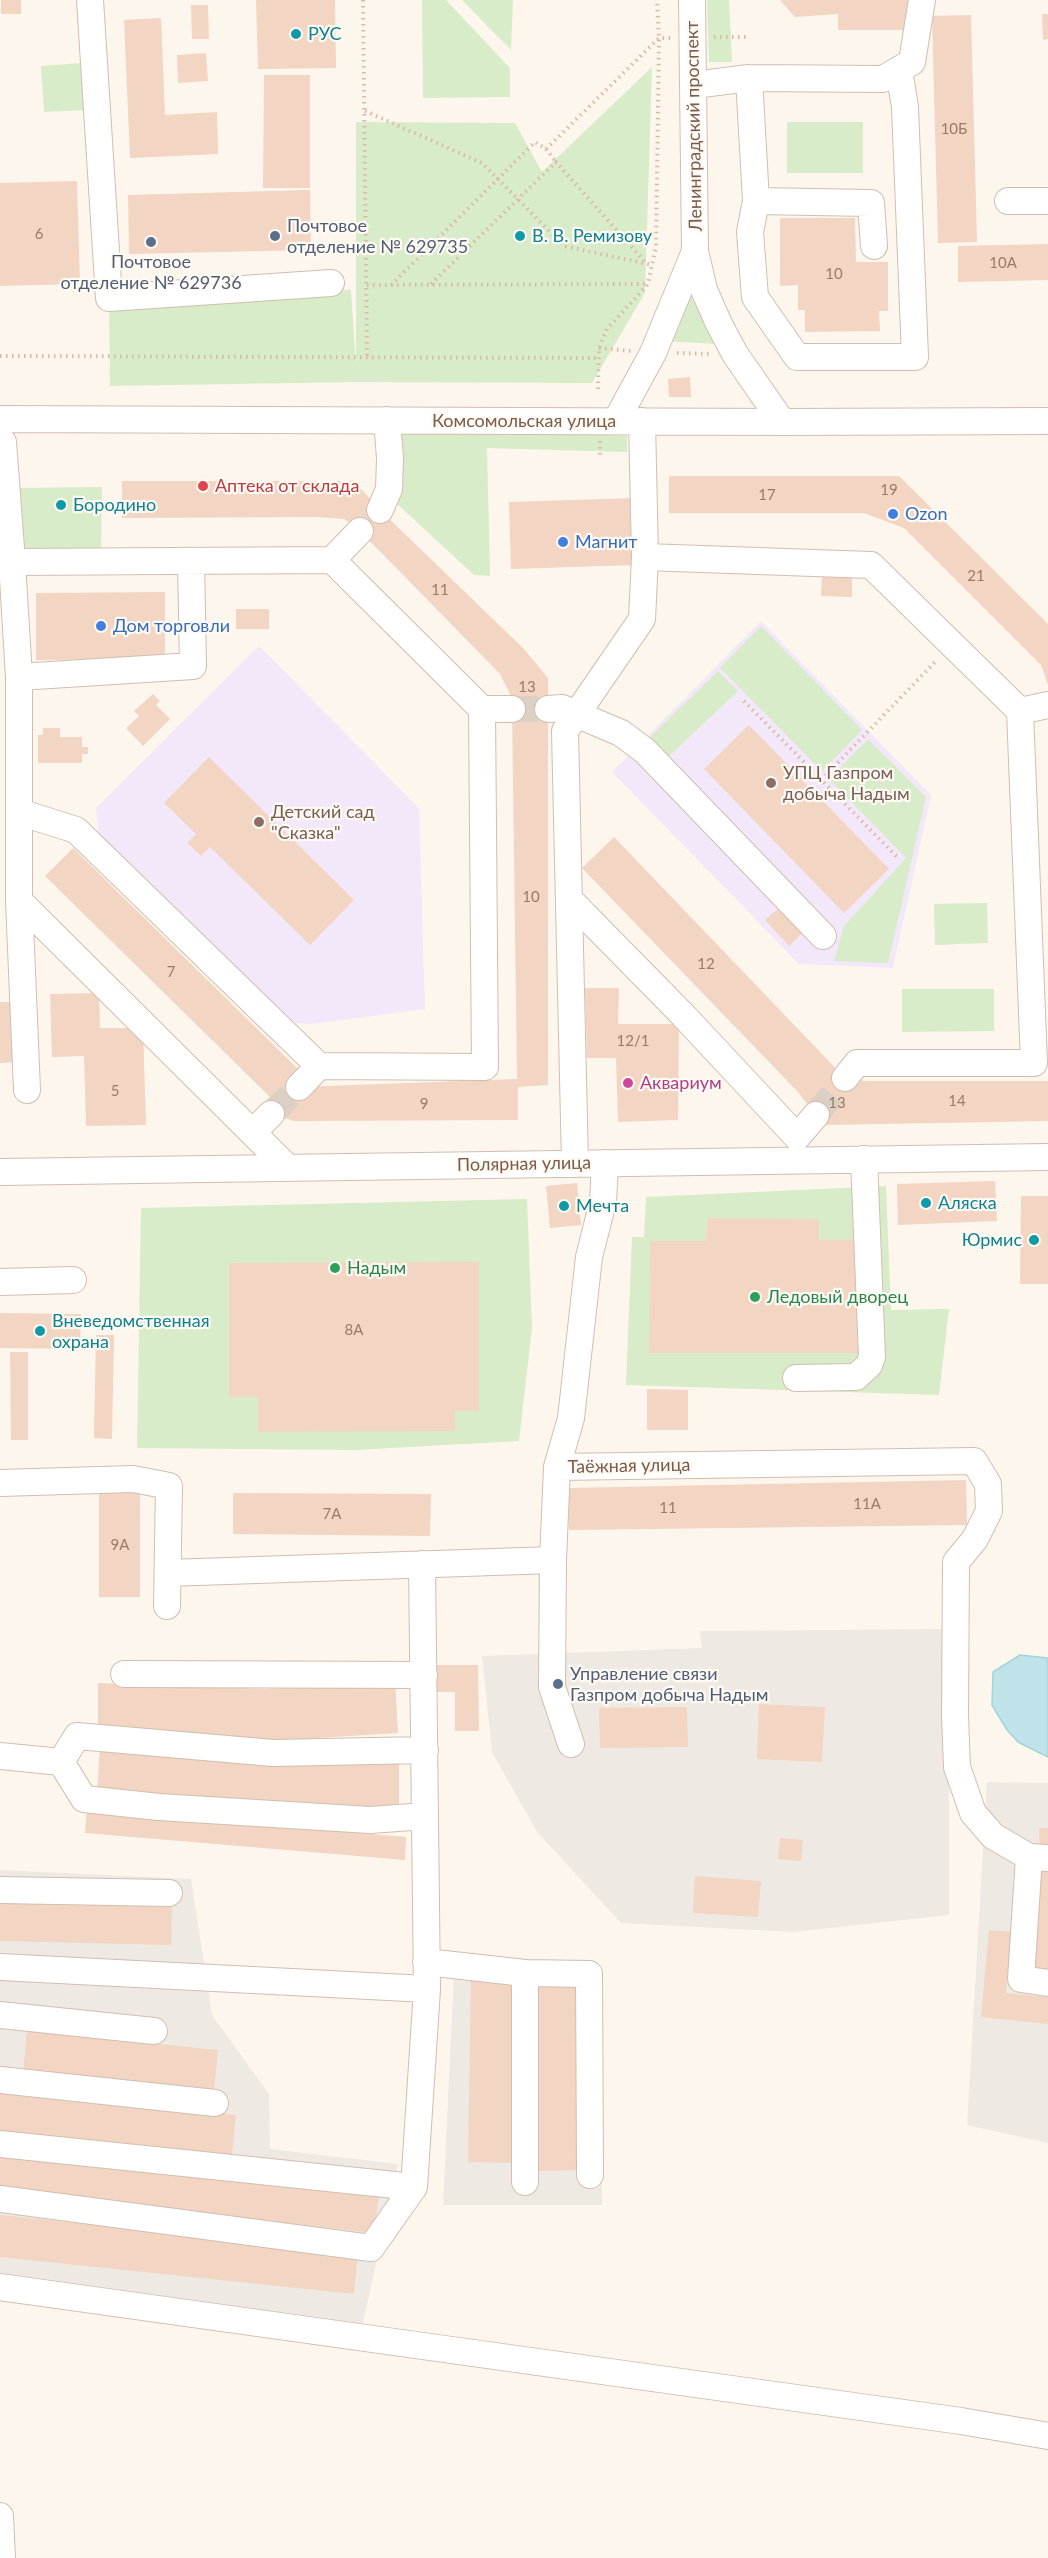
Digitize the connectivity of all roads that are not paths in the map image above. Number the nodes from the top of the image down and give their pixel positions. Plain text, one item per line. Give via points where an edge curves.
1 (90, 0) edge
2 (692, 0) edge
3 (922, 0) edge
4 (899, 70) junction
5 (749, 78) junction
6 (694, 85) junction
7 (756, 201) junction
8 (1008, 201) dead end
9 (1048, 201) edge
10 (874, 246) dead end
11 (695, 251) junction
12 (331, 283) dead end
13 (387, 420) junction
14 (616, 421) junction
15 (642, 421) junction
16 (1048, 421) edge
17 (782, 422) junction
18 (2, 431) edge
19 (380, 510) dead end
20 (360, 531) dead end
21 (645, 556) junction
22 (332, 560) junction
23 (191, 561) junction
24 (12, 562) junction
25 (19, 677) junction
26 (1048, 705) edge
27 (548, 708) tunnel mouth
28 (482, 709) junction
29 (512, 709) tunnel mouth
30 (1020, 711) junction
31 (577, 714) junction
32 (12, 796) edge
33 (569, 899) junction
34 (19, 901) junction
35 (823, 936) dead end
36 (319, 1066) junction
37 (845, 1078) tunnel mouth
38 (299, 1087) tunnel mouth
39 (27, 1090) dead end
40 (816, 1115) tunnel mouth
41 (798, 1149) junction
42 (1048, 1157) edge
43 (864, 1159) junction
44 (605, 1163) junction
45 (575, 1164) junction
46 (288, 1168) junction
47 (0, 1172) edge
48 (73, 1280) dead end
49 (0, 1282) edge
50 (796, 1378) dead end
51 (557, 1467) junction
52 (0, 1483) edge
53 (553, 1560) junction
54 (422, 1564) junction
55 (168, 1573) junction
56 (167, 1606) dead end
57 (124, 1674) dead end
58 (424, 1675) junction
59 (571, 1744) dead end
60 (424, 1749) junction
61 (0, 1756) edge
62 (61, 1762) junction
63 (425, 1816) junction
64 (1038, 1858) edge
65 (0, 1890) edge
66 (169, 1893) dead end
67 (426, 1962) junction
68 (0, 1966) edge
69 (525, 1973) junction
70 (1048, 1983) edge
71 (427, 1989) junction
72 (0, 2015) edge
73 (154, 2031) dead end
74 (0, 2080) edge
75 (214, 2103) dead end
76 (0, 2144) edge
77 (591, 2175) dead end
78 (525, 2182) dead end
79 (414, 2187) junction
80 (0, 2199) edge
81 (0, 2287) edge
82 (1048, 2436) edge
83 (0, 2516) edge
84 (2, 2558) edge

1 - 12 street via 109,298
2 - 6 street, Ленинградский проспект
3 - 4 street via 912,62
4 - 5 street via 884,79
4 - 7 street via 905,107 915,357 797,357 755,297 750,232
5 - 6 street
5 - 7 street
6 - 11 street, Ленинградский проспект
7 - 10 street via 871,203
8 - 9 street
11 - 14 street via 653,353
11 - 17 street via 704,290 735,354
13 - 14 street, Комсомольская улица
13 - 18 street, Комсомольская улица
13 - 19 street via 389,489
14 - 15 street, Комсомольская улица
15 - 17 street, Комсомольская улица
15 - 21 street
16 - 17 street, Комсомольская улица
18 - 24 street
20 - 22 street
21 - 30 street via 871,565
21 - 31 street via 642,620
22 - 23 street
22 - 28 street
23 - 24 street
23 - 25 street via 193,666
24 - 25 street
25 - 32 street
26 - 30 street
27 - 31 street
28 - 29 street
28 - 36 street via 485,1067
30 - 37 street via 1034,1063 857,1063
31 - 33 street via 565,731
31 - 35 street via 621,733 645,751
32 - 34 street
32 - 36 street via 76,830
33 - 41 street via 683,1015
33 - 45 street
34 - 39 street
34 - 46 street via 262,1123
36 - 38 street
40 - 41 street
41 - 43 street, Полярная улица
41 - 44 street, Полярная улица
42 - 43 street, Полярная улица
43 - 50 street via 872,1357 856,1377
44 - 45 street, Полярная улица
44 - 51 street, Таёжная улица via 603,1202 589,1257 571,1418
45 - 46 street, Полярная улица
46 - 47 street, Полярная улица
48 - 49 street
51 - 53 street
51 - 64 street, Таёжная улица via 974,1461 988,1484 989,1511 975,1539 956,1562 957,1767 973,1813 993,1836
52 - 55 street via 133,1479 169,1486
53 - 54 street
53 - 59 street via 552,1688
54 - 55 street
54 - 58 street
55 - 56 street
57 - 58 street
58 - 60 street
60 - 62 street via 273,1754 77,1736
60 - 63 street
61 - 62 street
62 - 63 street via 84,1799 370,1820
63 - 67 street
64 - 70 street via 1021,1979
65 - 66 street
67 - 69 street
67 - 71 street
68 - 71 street
69 - 77 street via 590,1974
69 - 78 street
71 - 79 street
72 - 73 street
74 - 75 street
76 - 79 street
79 - 80 street via 371,2248
81 - 82 street
83 - 84 street

